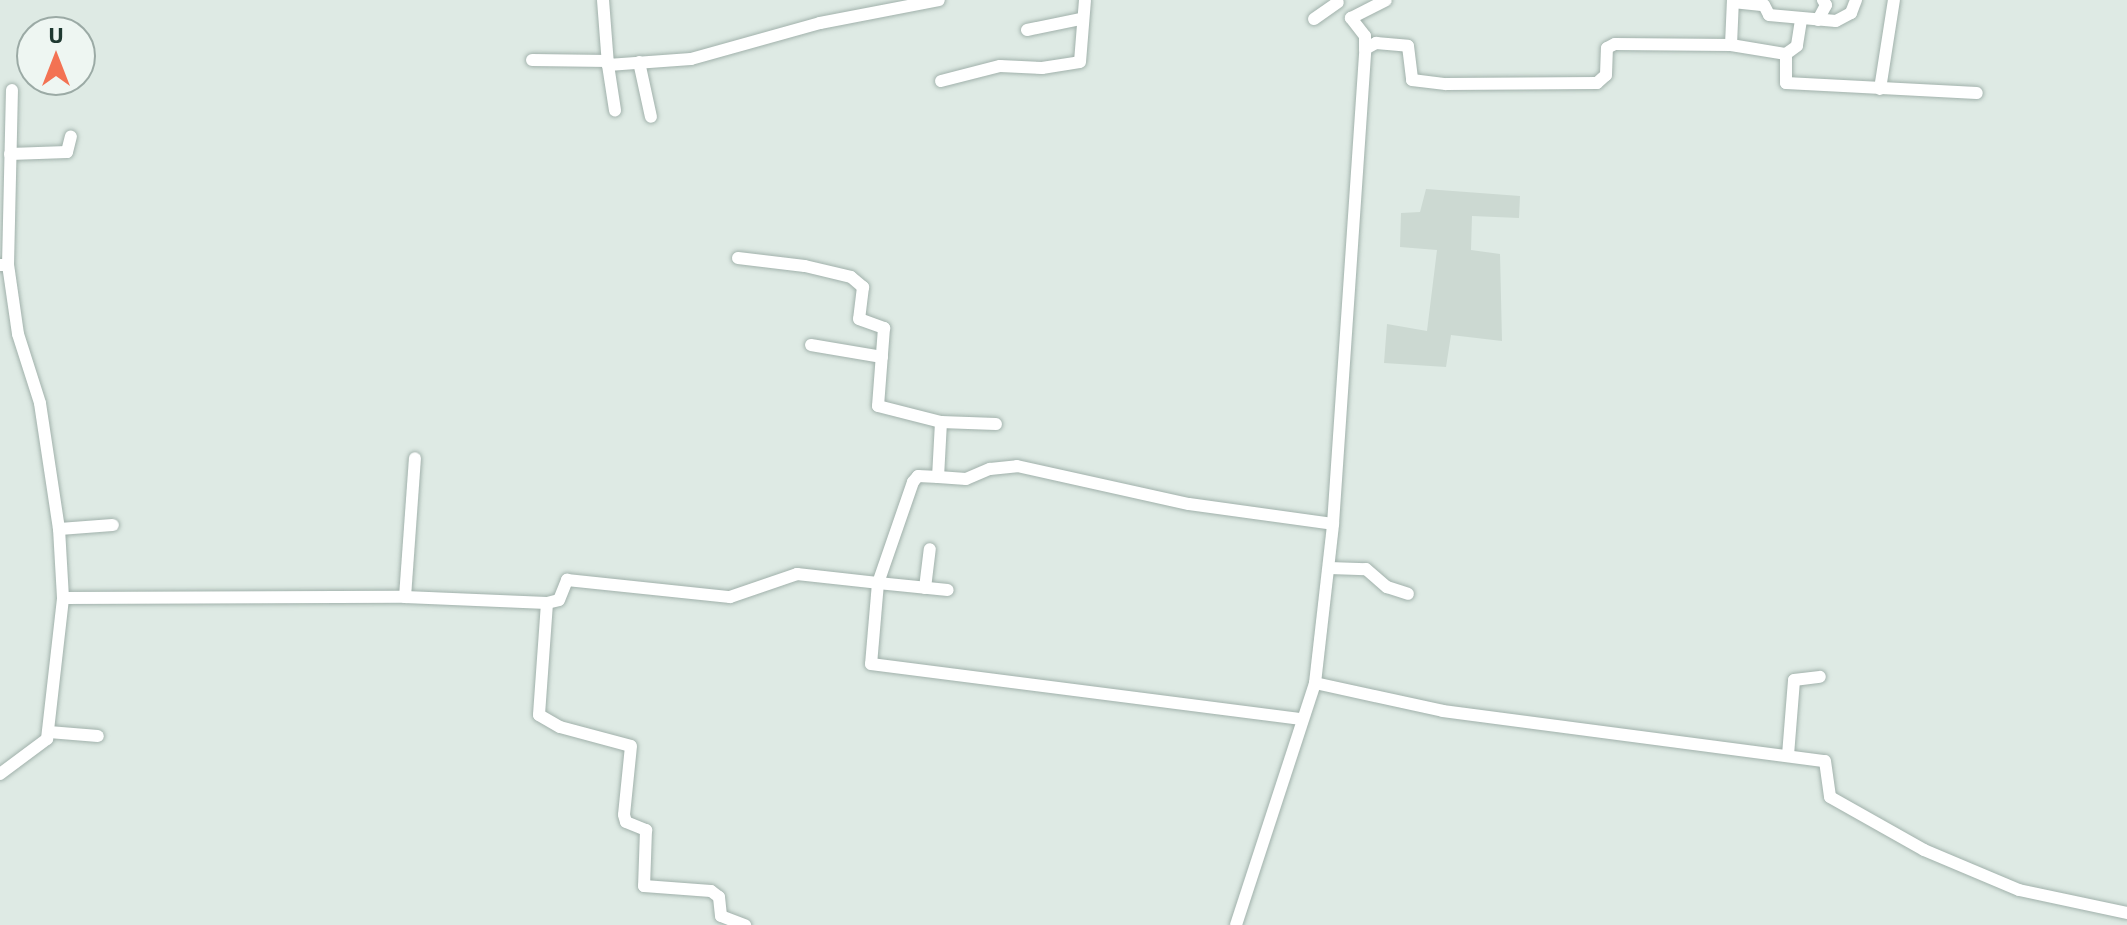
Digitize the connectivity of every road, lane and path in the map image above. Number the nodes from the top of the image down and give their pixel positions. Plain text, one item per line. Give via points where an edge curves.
1 (603, 0) edge
2 (939, 0) edge
3 (1085, 0) edge
4 (1386, 0) edge
5 (1823, 0) edge
6 (1856, 0) edge
7 (1894, 0) edge
8 (1338, 1) edge
9 (1733, 1) edge
10 (1351, 18) junction
11 (1080, 19) junction
12 (1314, 19) dead end
13 (1801, 20) junction
14 (1818, 20) junction
15 (1027, 30) dead end
16 (1731, 45) junction
17 (1365, 49) junction
18 (1786, 54) junction
19 (532, 60) dead end
20 (639, 62) junction
21 (608, 63) junction
22 (941, 81) dead end
23 (1880, 89) junction
24 (12, 90) dead end
25 (1977, 93) dead end
26 (615, 110) dead end
27 (651, 117) dead end
28 (71, 136) dead end
29 (10, 154) junction
30 (738, 258) dead end
31 (4, 265) edge
32 (811, 345) dead end
33 (882, 357) junction
34 (941, 422) junction
35 (996, 424) dead end
36 (415, 458) dead end
37 (938, 477) junction
38 (1333, 524) junction
39 (113, 525) dead end
40 (59, 529) junction
41 (930, 549) dead end
42 (1329, 568) junction
43 (878, 583) junction
44 (925, 588) junction
45 (948, 590) dead end
46 (1408, 594) dead end
47 (405, 597) junction
48 (63, 598) junction
49 (547, 603) junction
50 (1820, 677) dead end
51 (1315, 683) junction
52 (1302, 719) junction
53 (49, 732) junction
54 (98, 736) dead end
55 (1788, 755) junction
56 (0, 774) edge
57 (2127, 913) edge
58 (745, 925) edge
59 (1236, 925) edge

1 - 21 street
2 - 20 street via 820,23 691,59
3 - 11 street
4 - 10 street
5 - 14 street via 1826,5
6 - 14 street via 1844,19
7 - 23 street
8 - 10 street
8 - 12 street
9 - 13 street via 1764,5 1769,15
9 - 16 street
10 - 17 street via 1365,36
11 - 15 street
11 - 22 street via 1082,58 1073,66 1000,66
13 - 14 street
13 - 18 street via 1797,46
16 - 17 street via 1610,44 1606,75 1592,84 1415,83 1410,78 1410,47 1376,43
16 - 18 street
17 - 38 street
18 - 23 street via 1786,83
19 - 21 street
20 - 21 street
20 - 27 street
21 - 26 street
23 - 25 street
24 - 29 street
28 - 29 street via 67,152
29 - 31 street
30 - 33 street via 851,277 864,289 859,319 884,328
31 - 40 street via 40,403
32 - 33 street
33 - 34 street via 880,408 909,410
34 - 35 street
34 - 37 street
36 - 47 street
37 - 38 street via 966,479 1017,466 1189,504
37 - 43 street via 918,476 913,482
38 - 42 street
39 - 40 street
40 - 48 street
41 - 44 street
42 - 46 street via 1366,569 1387,587
42 - 51 street
43 - 44 street
43 - 49 street via 791,574 730,597 567,580 559,600
43 - 52 street via 871,664
44 - 45 street
47 - 48 street
47 - 49 street
48 - 53 street
49 - 58 street via 539,715 560,727 631,746 624,815 626,822 646,830 644,886 711,891 719,897 721,916
50 - 55 street via 1794,680
51 - 52 street
51 - 55 street via 1443,711
52 - 59 street
53 - 54 street
53 - 56 street via 42,744
55 - 57 street via 1825,761 1830,797 1957,867 2019,890

